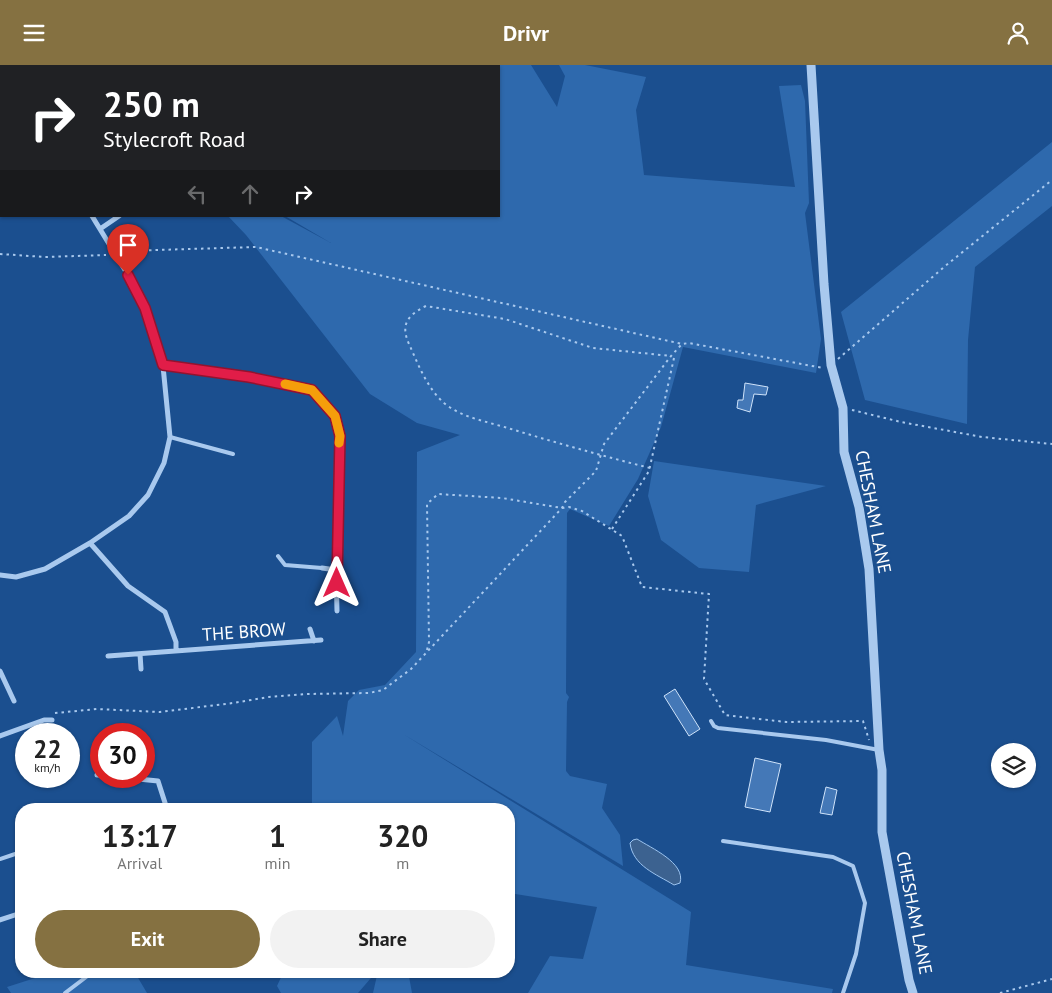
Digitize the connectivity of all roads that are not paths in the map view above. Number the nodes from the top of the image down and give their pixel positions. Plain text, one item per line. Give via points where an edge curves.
1 (810, 65) edge
2 (93, 217) edge
3 (118, 217) edge
4 (100, 229) junction
5 (163, 365) junction
6 (170, 437) junction
7 (233, 454) dead end
8 (90, 543) junction
9 (278, 556) dead end
10 (322, 568) joint
11 (336, 569) junction
12 (0, 575) edge
13 (337, 611) dead end
14 (310, 629) dead end
15 (321, 640) dead end
16 (314, 641) junction
17 (176, 651) junction
18 (140, 653) junction
19 (108, 656) dead end
20 (141, 669) dead end
21 (0, 671) edge
22 (14, 701) dead end
23 (52, 720) dead end
24 (711, 721) dead end
25 (0, 736) edge
26 (875, 750) junction
27 (155, 781) edge
28 (165, 803) edge
29 (723, 841) dead end
30 (15, 854) edge
31 (0, 859) edge
32 (15, 915) edge
33 (0, 920) edge
34 (85, 978) edge
35 (65, 993) edge
36 (843, 993) edge
37 (914, 993) edge

1 - 26 street, CHESHAM LANE via 832,367 843,408 844,451 859,507 869,569
2 - 4 street
3 - 4 street
4 - 5 street via 145,308
5 - 6 street
5 - 11 street via 312,390 335,416 340,436
6 - 7 lane
6 - 8 street via 164,463 148,495 129,516
8 - 12 street via 45,569 16,577
8 - 17 street via 128,586 165,612
9 - 10 lane via 285,565
10 - 11 street
11 - 13 street
14 - 16 street, THE BROW
15 - 16 street, THE BROW
16 - 17 street, THE BROW
17 - 18 street, THE BROW
18 - 19 street, THE BROW
18 - 20 street
21 - 22 street
23 - 25 street
24 - 26 lane via 718,728 826,740
26 - 37 street, CHESHAM LANE via 882,770 882,832
27 - 28 street via 158,781
29 - 36 lane via 833,857 853,867 865,903 856,954
30 - 31 lane
32 - 33 street
34 - 35 lane

